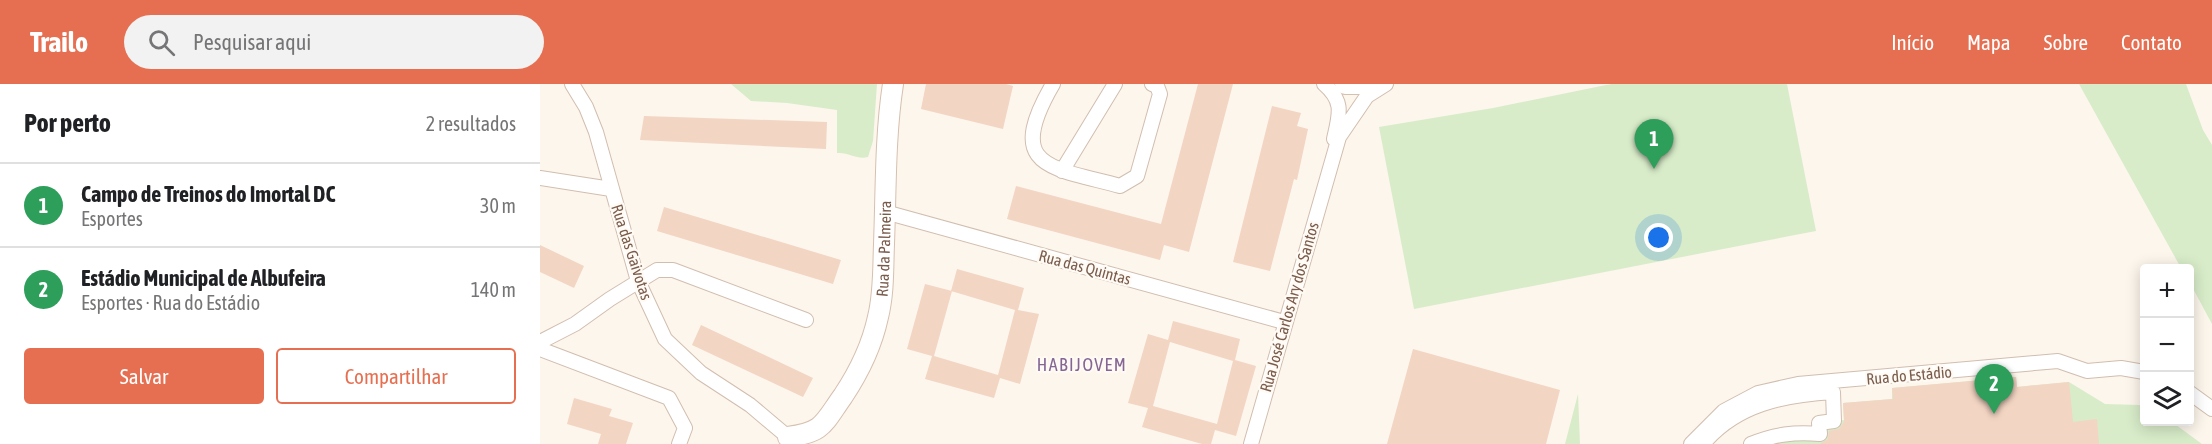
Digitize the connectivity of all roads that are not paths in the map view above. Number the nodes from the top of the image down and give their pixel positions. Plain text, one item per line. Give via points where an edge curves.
1 (573, 84) edge
2 (893, 84) edge
3 (1053, 84) edge
4 (1115, 84) edge
5 (1152, 84) edge
6 (1324, 84) edge
7 (1345, 84) edge
8 (1376, 84) edge
9 (1386, 84) edge
10 (1062, 171) junction
11 (1328, 171) junction
12 (540, 178) edge
13 (611, 189) junction
14 (885, 212) junction
15 (638, 281) junction
16 (806, 320) dead end
17 (1284, 322) junction
18 (540, 342) edge
19 (540, 349) edge
20 (2140, 371) edge
21 (2194, 396) edge
22 (2212, 409) edge
23 (785, 441) edge
24 (679, 444) edge
25 (1251, 444) edge
26 (1691, 444) edge
27 (1703, 444) edge
28 (1751, 444) edge

1 - 13 street, Rua das Gaivotas via 596,132
2 - 14 street, Rua da Palmeira
3 - 10 street via 1039,108 1030,138 1036,156
4 - 10 street
5 - 10 street via 1160,94 1137,176 1120,186
6 - 11 street, Rua José Carlos Ary dos Santos via 1339,103
7 - 8 street
9 - 11 street, Rua José Carlos Ary dos Santos via 1367,96 1339,137
11 - 17 street, Rua José Carlos Ary dos Santos
12 - 13 street
13 - 15 street, Rua das Gaivotas
14 - 17 street, Rua das Quintas
14 - 23 street, Rua da Palmeira via 884,280 868,350 837,404 799,423
15 - 16 street via 657,270 673,270
15 - 18 street via 575,324
15 - 23 street, Rua das Gaivotas via 665,339 701,373 750,405
17 - 25 street, Rua José Carlos Ary dos Santos
19 - 24 street via 669,398 686,428
20 - 26 street, Rua do Estádio via 2121,368 2087,371 2058,361 1798,384 1758,393 1724,411
21 - 22 street
27 - 28 street via 1748,409 1776,398 1833,392 1834,421 1819,423 1820,434 1796,432

